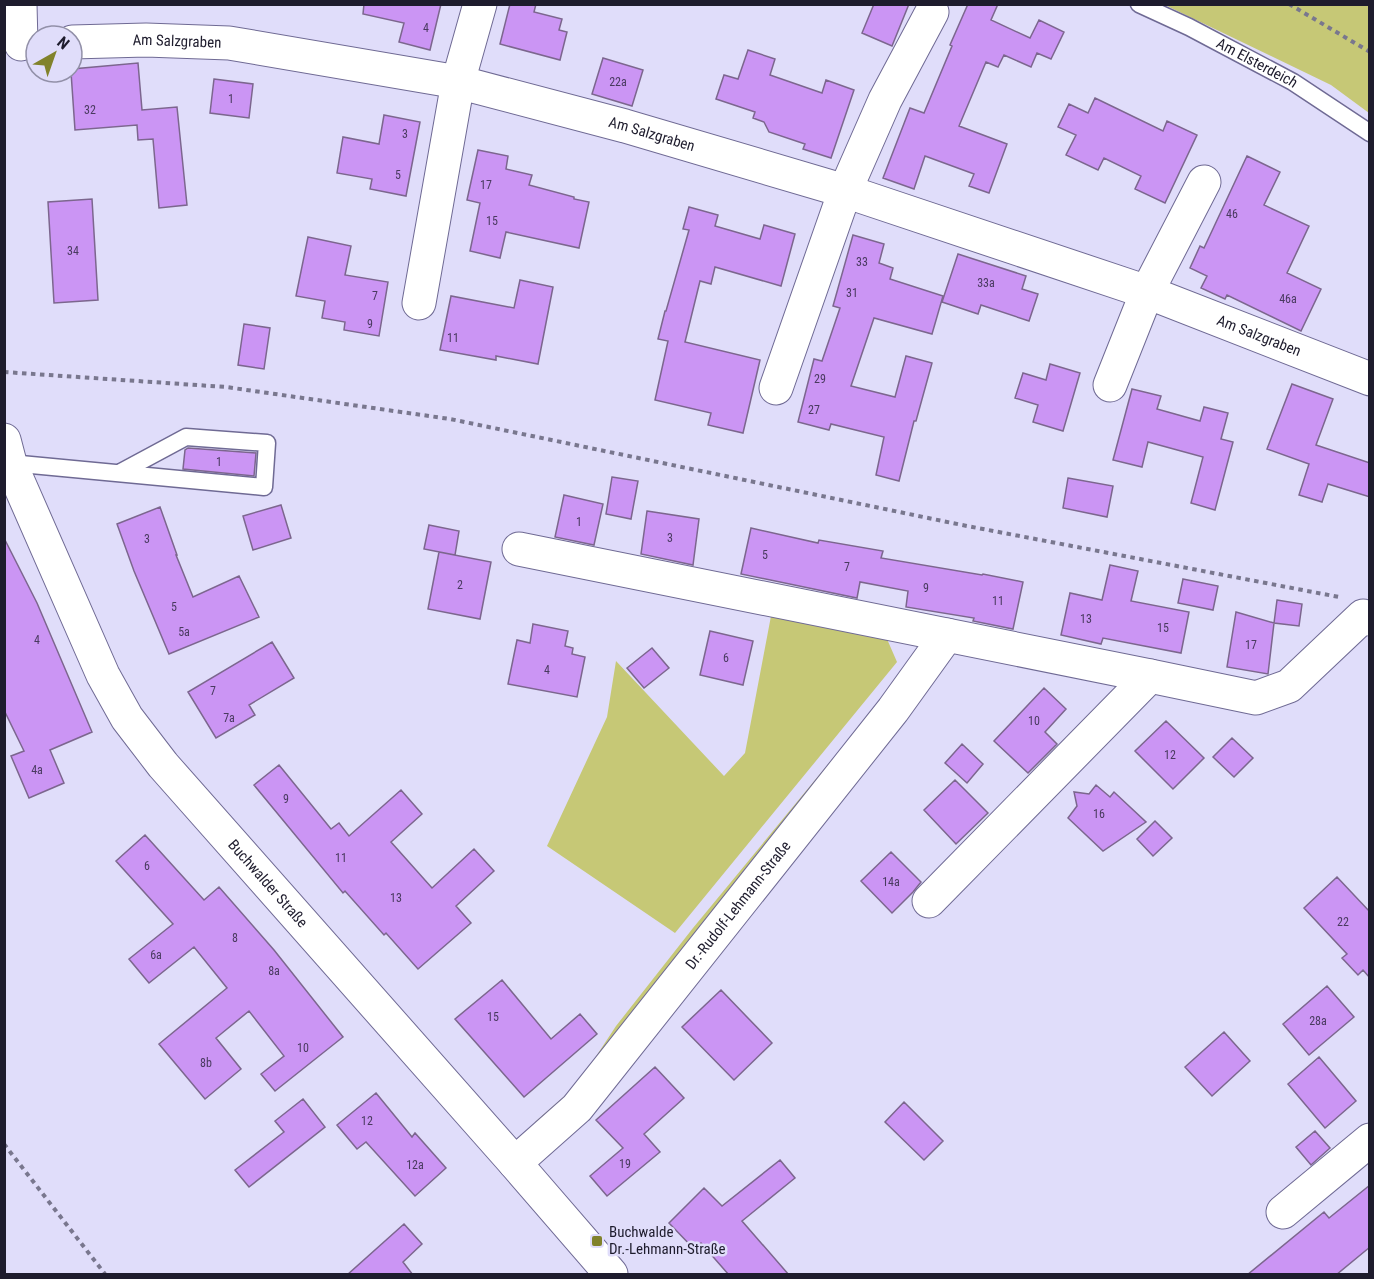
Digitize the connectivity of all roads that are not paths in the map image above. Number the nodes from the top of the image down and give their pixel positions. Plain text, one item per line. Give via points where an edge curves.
1 (20, 4) edge
2 (480, 4) edge
3 (1139, 4) edge
4 (932, 12) dead end
5 (84, 42) edge
6 (21, 43) edge
7 (458, 82) junction
8 (1370, 133) edge
9 (1204, 182) dead end
10 (844, 191) junction
11 (1147, 292) junction
12 (419, 303) dead end
13 (1370, 379) edge
14 (1110, 385) dead end
15 (776, 388) dead end
16 (7, 452) edge
17 (119, 473) junction
18 (519, 549) dead end
19 (1358, 608) edge
20 (947, 635) junction
21 (1150, 676) junction
22 (929, 901) dead end
23 (1370, 1140) edge
24 (515, 1163) junction
25 (1283, 1212) dead end
26 (611, 1275) edge

1 - 6 street
2 - 7 street
3 - 8 lane, Am Elsterdeich via 1293,82
4 - 10 street via 885,100
5 - 7 street, Am Salzgraben via 229,43
7 - 10 street, Am Salzgraben via 625,126
7 - 12 street
9 - 11 street
10 - 11 street, Am Salzgraben
10 - 15 street
11 - 13 street, Am Salzgraben
11 - 14 street
16 - 17 lane
16 - 24 street, Buchwalder Straße via 103,675 128,718 163,765
17 - 17 lane via 264,487 267,443 186,437
18 - 20 street
19 - 21 street via 1363,616 1289,686 1256,698
20 - 21 street
20 - 24 street, Dr.-Rudolf-Lehmann-Straße via 893,710 577,1108
21 - 22 street
23 - 25 street
24 - 26 street, Buchwalder Straße

